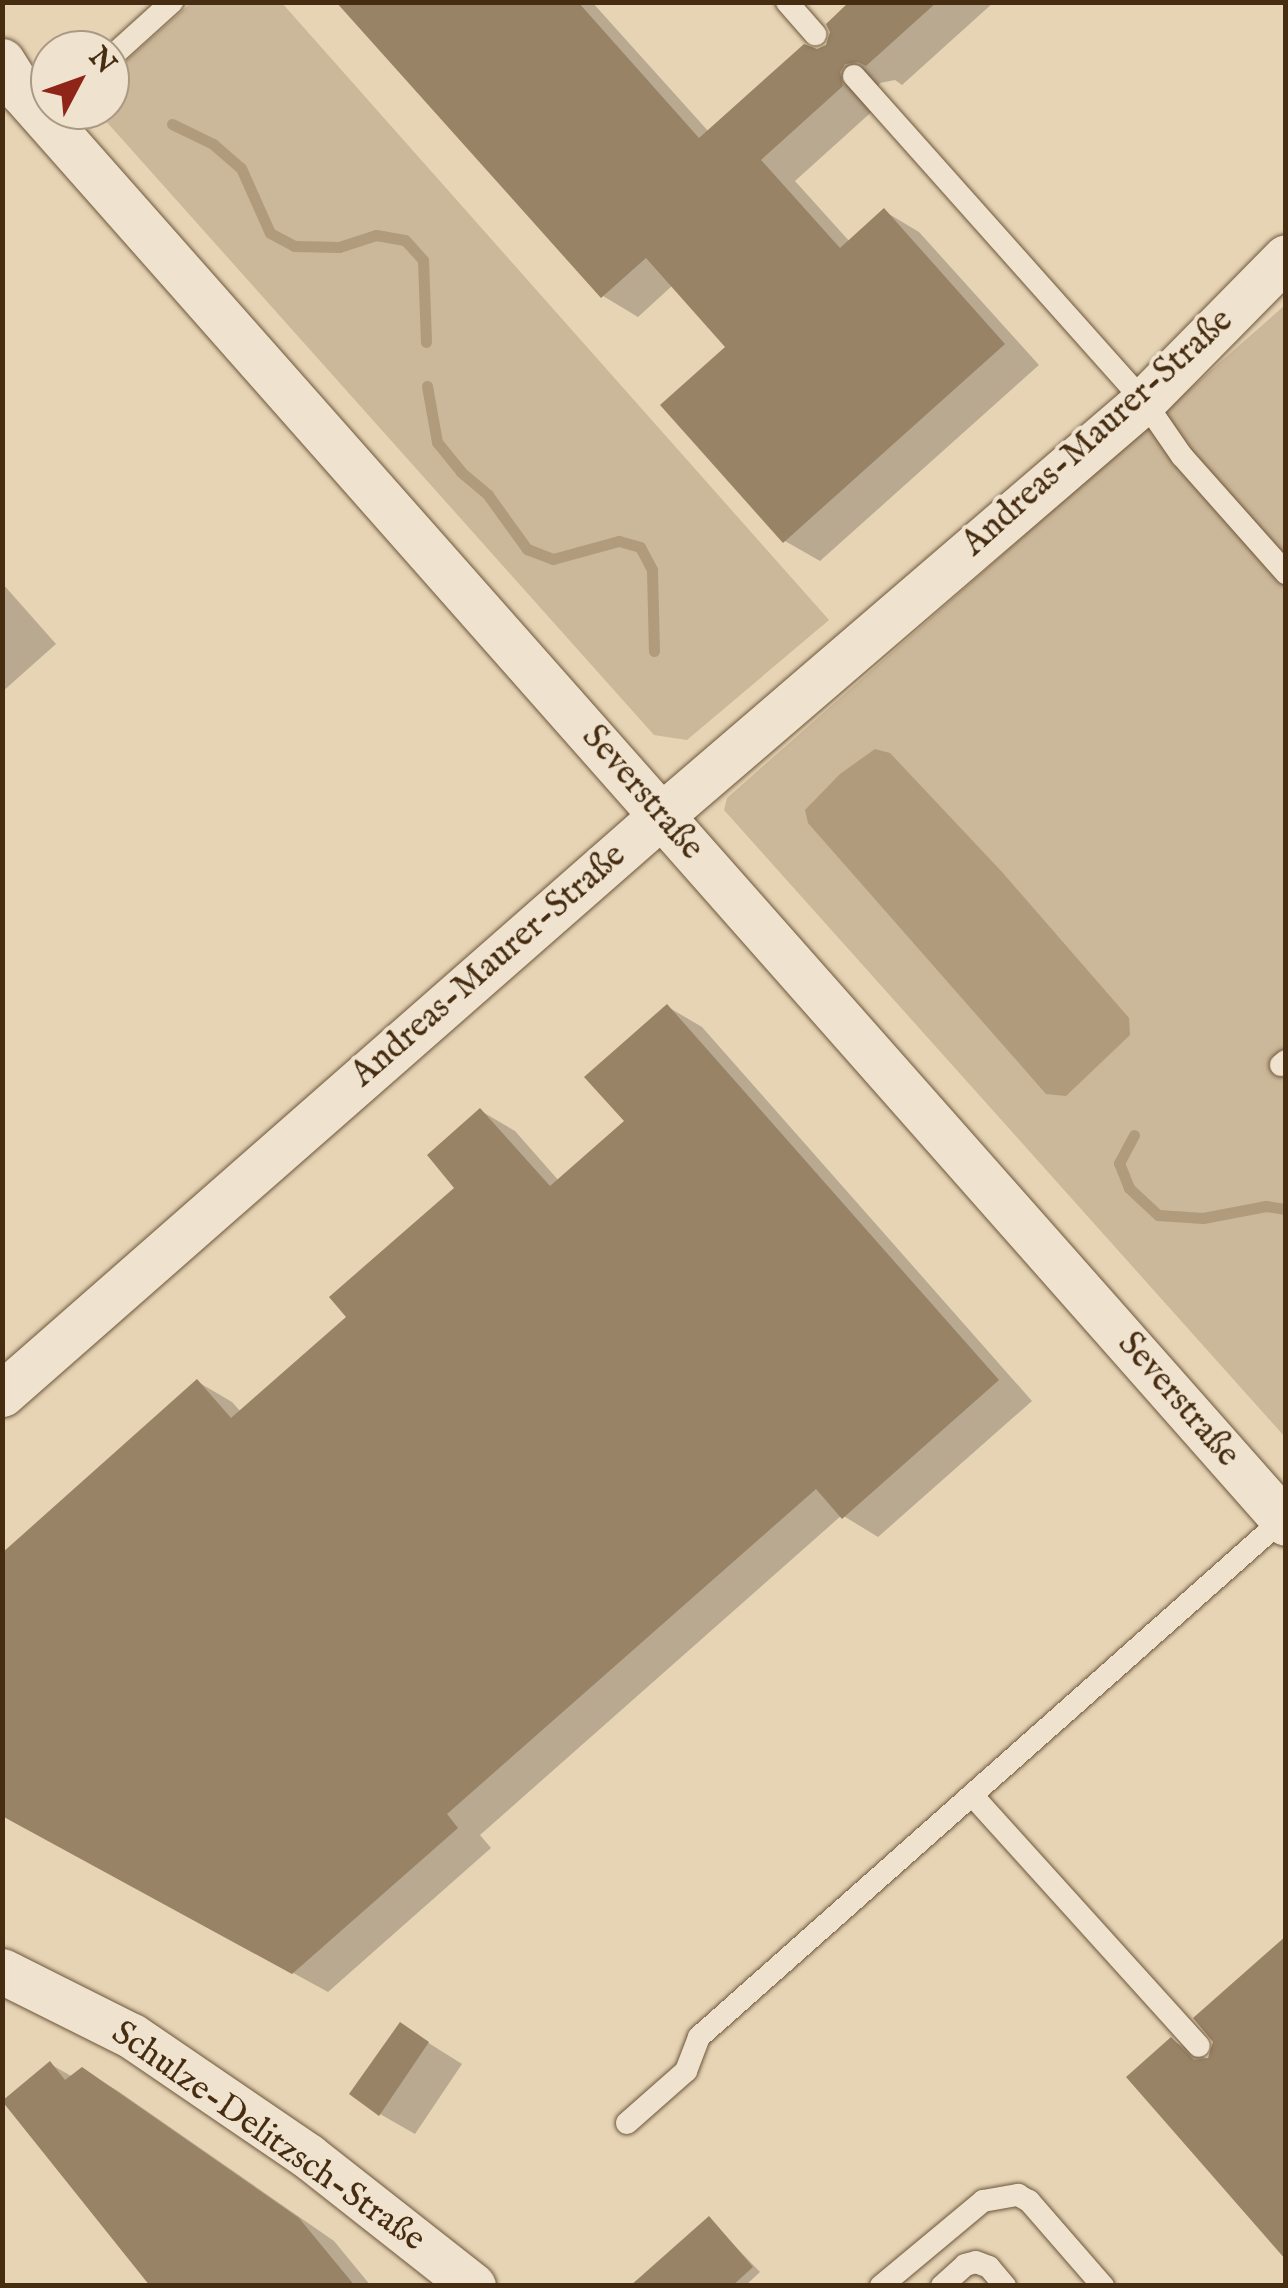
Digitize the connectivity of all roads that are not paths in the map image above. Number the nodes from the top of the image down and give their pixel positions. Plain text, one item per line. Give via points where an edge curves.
1 (172, 2) edge
2 (787, 2) edge
3 (815, 34) dead end
4 (130, 40) edge
5 (854, 76) dead end
6 (25, 94) edge
7 (1286, 257) edge
8 (1144, 401) junction
9 (1286, 572) edge
10 (662, 815) junction
11 (2, 1394) edge
12 (1284, 1521) edge
13 (972, 1795) junction
14 (2, 1970) edge
15 (1199, 2046) dead end
16 (627, 2123) dead end
17 (948, 2282) edge
18 (473, 2286) edge
19 (881, 2286) edge
20 (1005, 2286) edge
21 (1103, 2286) edge

1 - 4 lane
2 - 3 lane
5 - 8 lane
6 - 10 street, Severstraße
7 - 8 street, Andreas-Maurer-Straße
8 - 9 lane via 1182,456
8 - 10 street, Andreas-Maurer-Straße
10 - 11 street, Andreas-Maurer-Straße
10 - 12 street, Severstraße
12 - 13 lane
13 - 15 lane
13 - 16 lane via 699,2038 686,2071
14 - 18 street, Schulze-Delitzsch-Straße via 132,2036 308,2156
17 - 20 lane via 976,2262
19 - 21 lane via 982,2201 1018,2195

